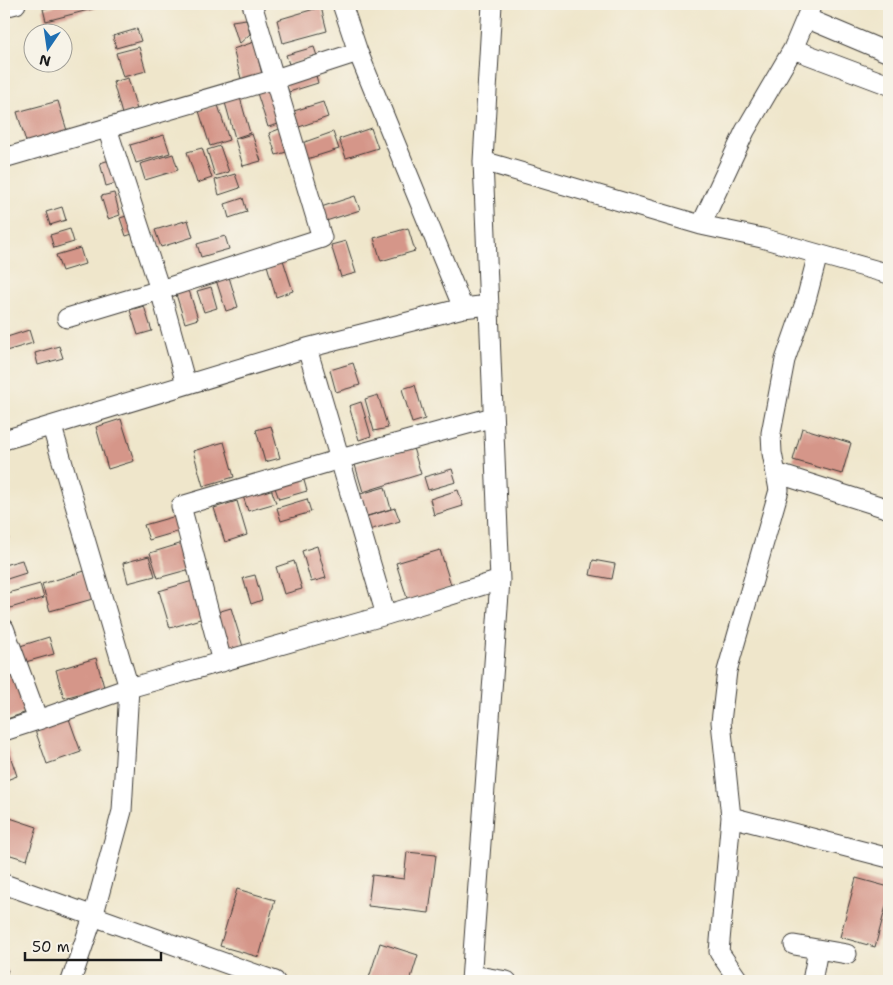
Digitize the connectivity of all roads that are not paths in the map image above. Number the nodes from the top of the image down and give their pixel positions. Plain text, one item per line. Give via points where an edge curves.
1 (16, 4) edge
2 (252, 4) edge
3 (342, 4) edge
4 (492, 4) edge
5 (4, 7) edge
6 (809, 11) edge
7 (793, 49) junction
8 (358, 52) junction
9 (889, 53) edge
10 (274, 79) junction
11 (889, 85) edge
12 (107, 128) junction
13 (4, 158) edge
14 (483, 161) junction
15 (701, 225) junction
16 (818, 254) junction
17 (889, 274) edge
18 (160, 290) junction
19 (490, 305) junction
20 (462, 308) junction
21 (67, 318) dead end
22 (307, 348) junction
23 (186, 384) junction
24 (494, 417) junction
25 (52, 426) junction
26 (4, 440) edge
27 (340, 459) junction
28 (776, 473) junction
29 (889, 509) edge
30 (500, 580) junction
31 (386, 615) junction
32 (4, 628) edge
33 (222, 662) junction
34 (129, 688) junction
35 (38, 720) junction
36 (4, 731) edge
37 (731, 817) junction
38 (889, 858) edge
39 (4, 884) edge
40 (93, 917) junction
41 (794, 945) dead end
42 (818, 950) junction
43 (846, 954) dead end
44 (472, 978) edge
45 (72, 981) edge
46 (275, 981) edge
47 (507, 981) edge
48 (739, 981) edge
49 (812, 981) edge

1 - 5 street
2 - 10 street
3 - 8 street
4 - 14 street
6 - 7 street
6 - 9 street
7 - 11 street
7 - 15 street via 744,131
8 - 10 street
8 - 20 street
10 - 12 street
10 - 18 street via 322,238
12 - 13 street
12 - 18 street
14 - 15 street
14 - 19 street
15 - 16 street
16 - 17 street
16 - 28 street via 785,360 772,433
18 - 21 street
18 - 23 street
19 - 20 street
19 - 24 street
20 - 22 street
22 - 23 street
22 - 27 street
23 - 25 street
24 - 27 street
24 - 30 street
25 - 26 street
25 - 34 street
27 - 31 street
27 - 33 street via 181,506
28 - 29 street
28 - 37 street via 779,490 726,671 720,722
30 - 31 street
30 - 44 street
31 - 33 street
32 - 35 street
33 - 34 street
34 - 35 street
34 - 40 street via 122,811
35 - 36 street
37 - 38 street
37 - 48 street via 719,952
39 - 40 street
40 - 45 street
40 - 46 street
41 - 42 street
42 - 43 street
42 - 49 street
44 - 47 street

